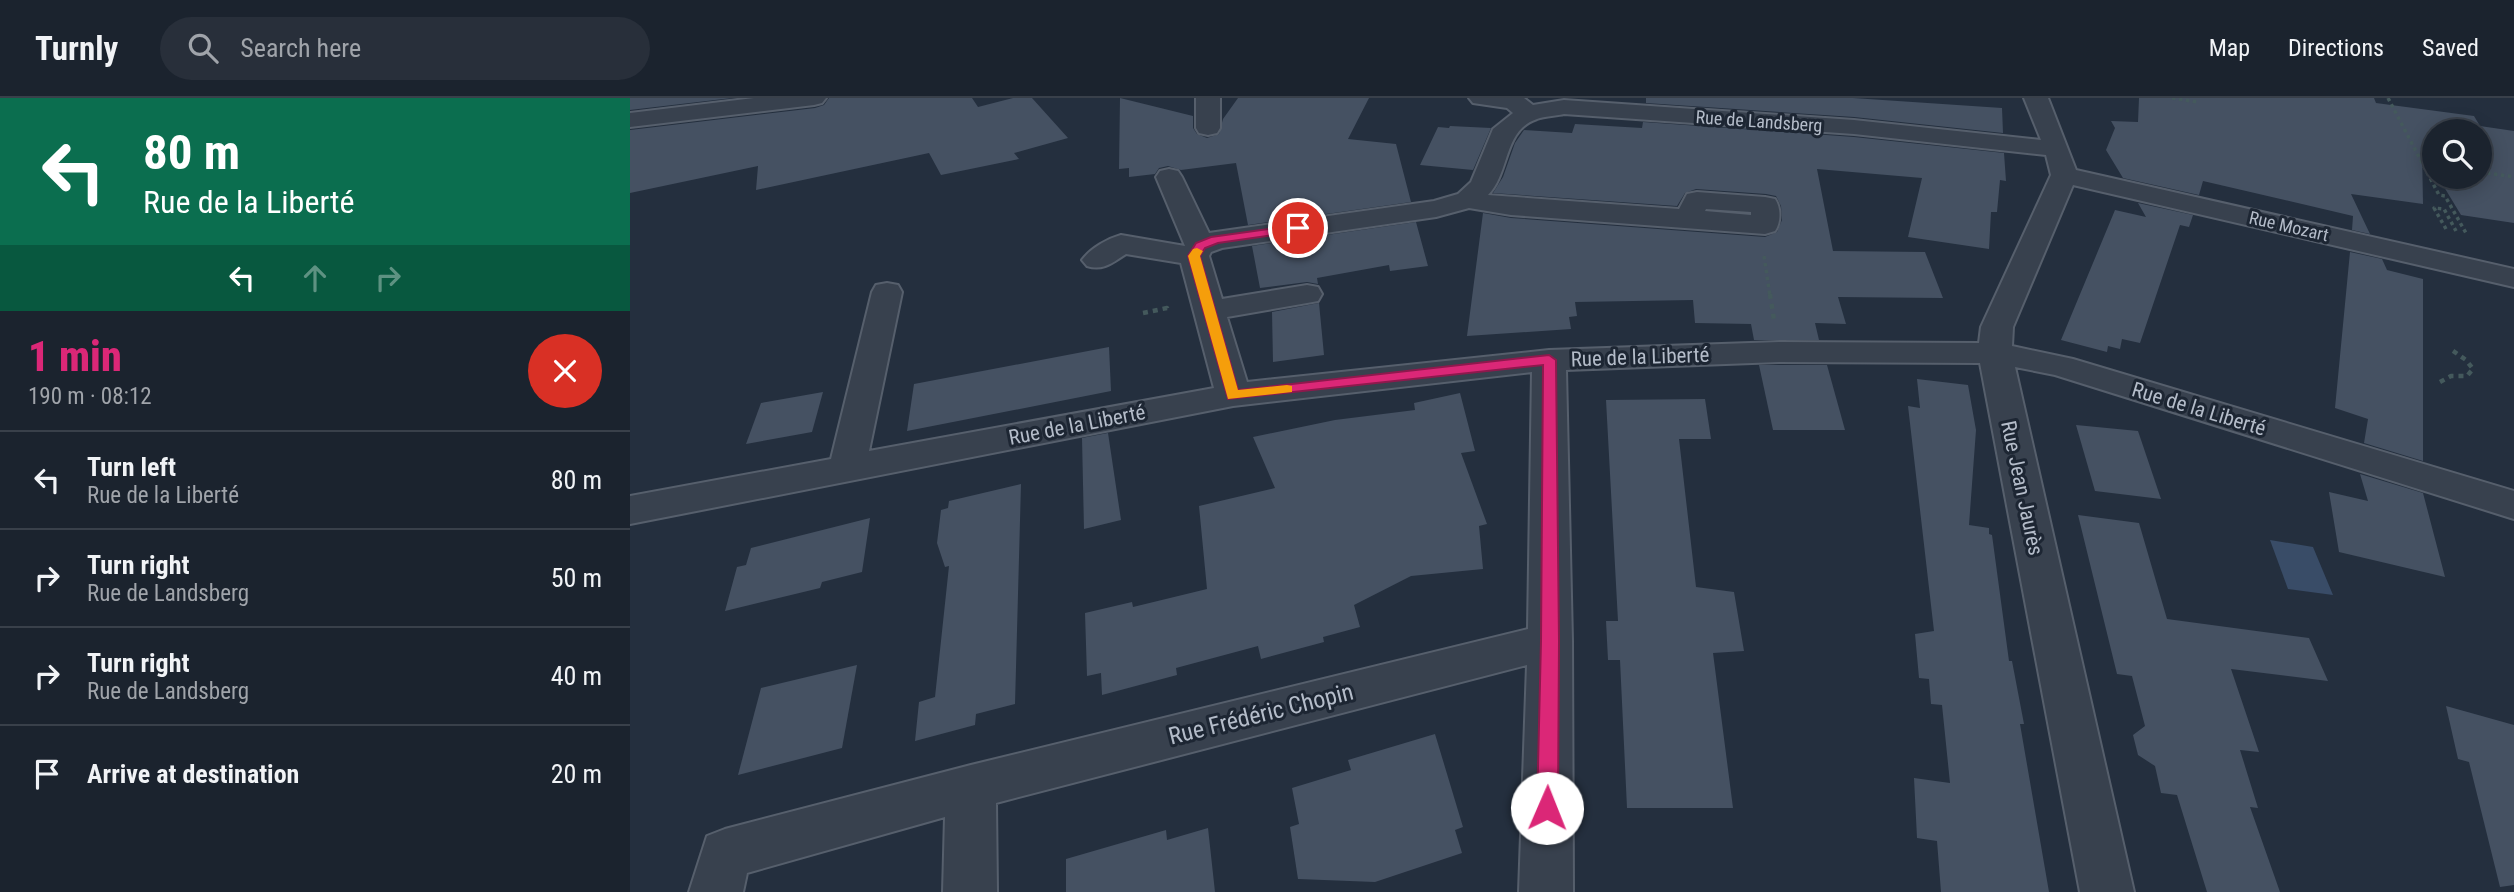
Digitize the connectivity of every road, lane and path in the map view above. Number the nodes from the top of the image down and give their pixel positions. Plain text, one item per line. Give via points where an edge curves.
1 (814, 98) edge
2 (1208, 98) edge
3 (1481, 98) edge
4 (2036, 98) edge
5 (2172, 98) edge
6 (2388, 98) edge
7 (2198, 102) dead end
8 (1528, 113) junction
9 (630, 120) edge
10 (1208, 128) dead end
11 (2060, 162) junction
12 (2492, 174) edge
13 (1169, 177) dead end
14 (2514, 177) edge
15 (1468, 200) junction
16 (1760, 224) joint
17 (2435, 228) dead end
18 (2457, 232) dead end
19 (2466, 232) dead end
20 (1197, 251) junction
21 (1097, 260) dead end
22 (2514, 278) edge
23 (887, 292) dead end
24 (1307, 295) dead end
25 (1210, 311) junction
26 (2449, 348) dead end
27 (1779, 352) junction
28 (1995, 353) junction
29 (1549, 360) junction
30 (2440, 382) dead end
31 (1233, 395) junction
32 (847, 469) junction
33 (2514, 505) edge
34 (630, 510) edge
35 (1550, 641) junction
36 (971, 787) junction
37 (716, 892) edge
38 (970, 892) edge
39 (1546, 892) edge
40 (2107, 892) edge

1 - 9 street
2 - 10 street
3 - 8 street via 1514,102
4 - 11 street
5 - 7 path
6 - 19 path via 2439,195 2445,196
8 - 11 street, Rue de Landsberg via 1563,107 1854,127
8 - 15 street via 1505,129 1483,185
11 - 22 street, Rue Mozart
11 - 28 street, Rue Jean Jaurès via 1997,327
12 - 14 path
13 - 20 street
15 - 16 street
15 - 20 street via 1436,209 1216,240
16 - 27 path
17 - 18 path via 2447,230 2434,208 2444,209
20 - 21 street via 1121,243
20 - 25 street
23 - 32 street
24 - 25 street
25 - 31 street
26 - 30 path via 2473,369 2467,376
27 - 28 street, Rue de la Liberté
27 - 29 street, Rue de la Liberté
28 - 33 street, Rue de la Liberté via 2061,366
28 - 40 street, Rue Jean Jaurès
29 - 31 street, Rue de la Liberté
29 - 35 street
31 - 32 street, Rue de la Liberté
32 - 34 street, Rue de la Liberté
35 - 36 street, Rue Frédéric Chopin
35 - 39 street
36 - 37 street, Rue Frédéric Chopin via 725,854
36 - 38 street

